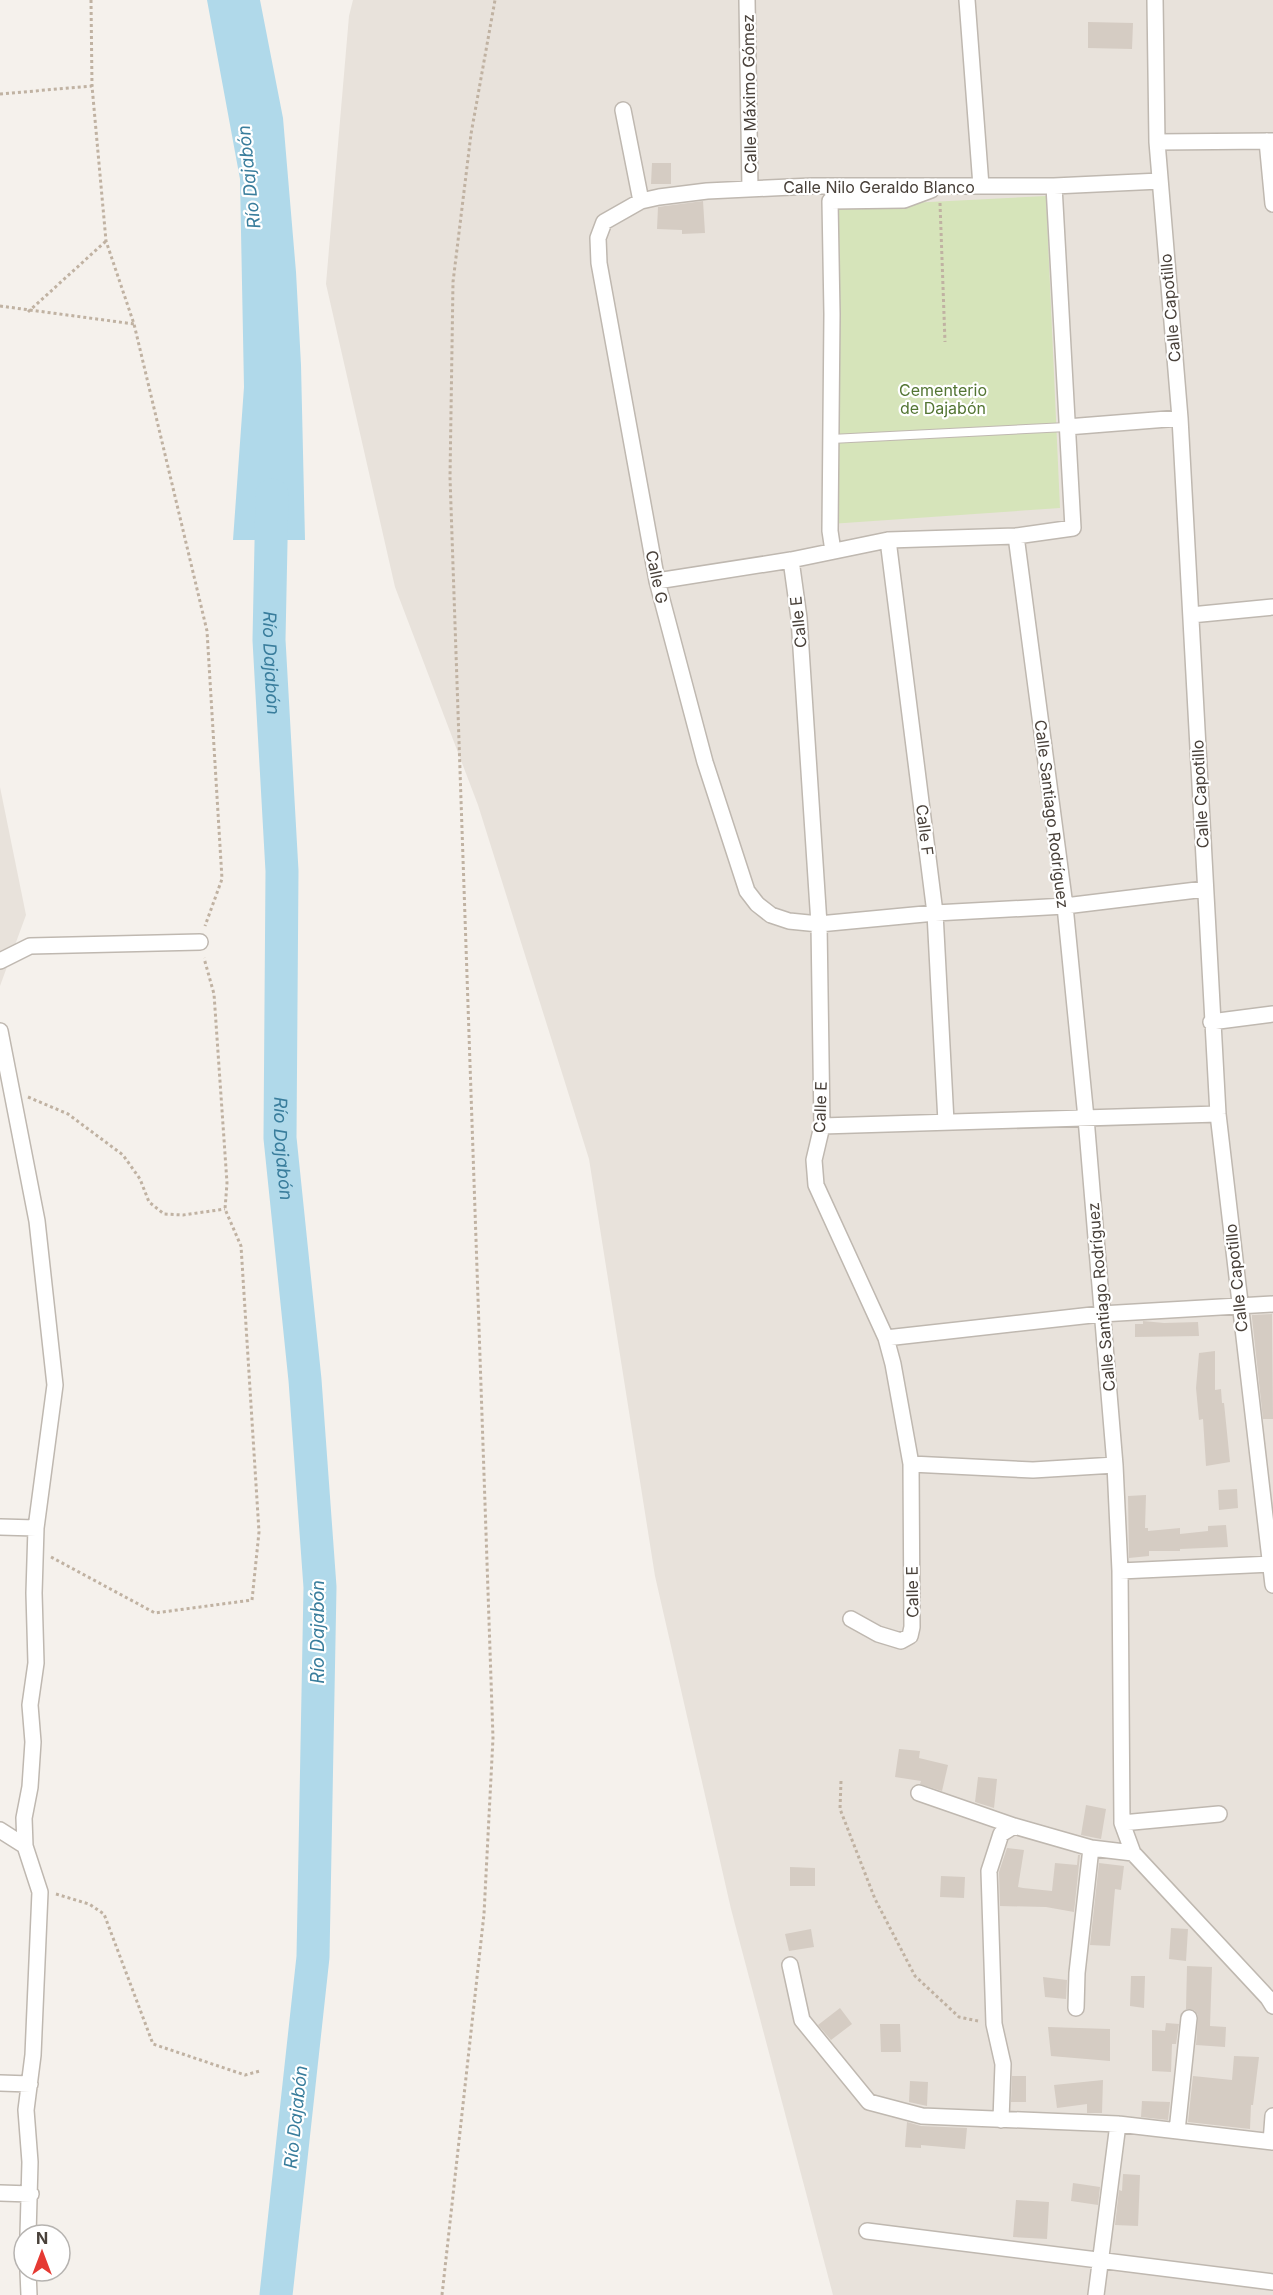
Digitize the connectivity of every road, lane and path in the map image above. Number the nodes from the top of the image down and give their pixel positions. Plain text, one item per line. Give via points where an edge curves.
1 (91, 0) edge
2 (495, 0) edge
3 (747, 0) edge
4 (967, 0) edge
5 (1155, 0) edge
6 (92, 86) junction
7 (0, 94) edge
8 (623, 110) dead end
9 (1270, 141) edge
10 (1157, 142) junction
11 (1160, 181) junction
12 (981, 186) junction
13 (1054, 186) junction
14 (940, 187) junction
15 (750, 189) junction
16 (641, 201) junction
17 (1273, 204) edge
18 (604, 222) joint
19 (106, 241) junction
20 (0, 306) edge
21 (28, 312) junction
22 (134, 324) junction
23 (945, 342) dead end
24 (1180, 418) junction
25 (1067, 428) junction
26 (831, 439) junction
27 (1016, 536) junction
28 (888, 540) junction
29 (833, 551) junction
30 (791, 560) junction
31 (657, 581) junction
32 (1273, 607) edge
33 (1191, 615) junction
34 (1205, 889) junction
35 (1065, 906) junction
36 (935, 913) junction
37 (819, 924) junction
38 (200, 942) junction
39 (0, 961) edge
40 (1273, 1014) edge
41 (1211, 1022) junction
42 (0, 1031) edge
43 (13, 1090) junction
44 (1218, 1114) junction
45 (1086, 1118) junction
46 (946, 1122) junction
47 (822, 1126) junction
48 (225, 1209) junction
49 (1273, 1304) edge
50 (1239, 1305) junction
51 (1101, 1314) junction
52 (886, 1338) junction
53 (911, 1464) junction
54 (1115, 1465) junction
55 (0, 1527) edge
56 (36, 1528) junction
57 (35, 1549) junction
58 (1272, 1564) edge
59 (1120, 1570) junction
60 (1273, 1585) edge
61 (850, 1619) dead end
62 (841, 1781) dead end
63 (920, 1793) dead end
64 (1219, 1814) dead end
65 (1122, 1823) junction
66 (1014, 1826) junction
67 (0, 1830) edge
68 (25, 1846) junction
69 (1091, 1848) junction
70 (1132, 1853) junction
71 (40, 1892) junction
72 (790, 1965) dead end
73 (1273, 2006) edge
74 (1076, 2008) dead end
75 (1189, 2018) dead end
76 (994, 2024) junction
77 (260, 2071) dead end
78 (0, 2084) edge
79 (30, 2084) junction
80 (1273, 2116) edge
81 (1001, 2120) junction
82 (1118, 2124) junction
83 (1177, 2131) junction
84 (1272, 2142) edge
85 (0, 2193) edge
86 (30, 2194) junction
87 (29, 2223) edge
88 (867, 2231) dead end
89 (1099, 2259) junction
90 (1273, 2282) edge
91 (442, 2295) edge
92 (1095, 2295) edge

1 - 6 path
2 - 91 path via 471,134 453,282 450,477 493,1738 484,1914
3 - 15 street, Calle Máximo Gómez
4 - 12 street
5 - 10 street, Calle Capotillo
6 - 7 path
6 - 19 path
8 - 16 street
9 - 10 street
9 - 17 street
10 - 11 street, Calle Capotillo
11 - 13 street, Calle Nilo Geraldo Blanco
11 - 24 street, Calle Capotillo
12 - 13 street, Calle Nilo Geraldo Blanco
12 - 14 street, Calle Nilo Geraldo Blanco
13 - 25 street
14 - 15 street, Calle Nilo Geraldo Blanco
14 - 23 path
14 - 26 street via 904,200 830,201
15 - 16 street, Calle Nilo Geraldo Blanco
16 - 18 street, Calle Nilo Geraldo Blanco
18 - 31 street, Calle G via 598,238 599,263
19 - 21 path
19 - 22 path
20 - 21 path
21 - 22 path
22 - 38 path via 207,631 222,879
24 - 25 street
24 - 33 street, Calle Capotillo
25 - 26 lane
25 - 27 street via 1073,528
26 - 29 street
27 - 28 street
27 - 35 street, Calle Santiago Rodríguez
28 - 29 street
28 - 36 street, Calle F
29 - 30 street
30 - 31 street
30 - 37 street, Calle E via 799,618
31 - 37 street, Calle G via 705,762 747,891 771,915
32 - 33 street
33 - 34 street, Calle Capotillo
34 - 35 street
34 - 41 street, Calle Capotillo
35 - 36 street
35 - 45 street, Calle Santiago Rodríguez
36 - 37 street
36 - 46 street, Calle F
37 - 47 street, Calle E
38 - 39 street via 30,946
38 - 48 path via 214,994 227,1183
40 - 41 street
41 - 44 street, Calle Capotillo
42 - 43 street
43 - 48 path via 68,1114 123,1155 140,1179 149,1202 164,1214
43 - 56 street via 37,1221 55,1385
44 - 45 street
44 - 50 street, Calle Capotillo
45 - 46 street
45 - 51 street, Calle Santiago Rodríguez
46 - 47 street
47 - 52 street, Calle E via 814,1160 816,1185
48 - 57 path via 241,1246 259,1532 252,1600 155,1613
49 - 50 street
50 - 51 street
50 - 58 street, Calle Capotillo
51 - 52 street
51 - 54 street, Calle Santiago Rodríguez
52 - 53 street, Calle E
53 - 54 street via 1033,1470
53 - 61 street, Calle E via 910,1636 901,1641
54 - 59 street, Calle Santiago Rodríguez
55 - 56 street
56 - 57 street
57 - 68 street via 36,1663 30,1705 33,1742 24,1818
58 - 59 street
58 - 60 street, Calle Capotillo
59 - 65 street, Calle Santiago Rodríguez
62 - 76 path via 840,1809 875,1899 915,1976 959,2017
63 - 66 street
64 - 65 street
65 - 70 street, Calle Santiago Rodríguez
66 - 69 street
66 - 76 street via 1001,1834 989,1871
67 - 68 street
68 - 71 street
69 - 70 street
69 - 74 street
70 - 73 street, Calle Santiago Rodríguez
71 - 77 path via 90,1904 104,1914 153,2044 245,2075
71 - 79 street
72 - 81 street via 802,2019 869,2102 922,2116
75 - 83 street
76 - 81 street via 1003,2064
78 - 79 street
79 - 86 street via 26,2110
80 - 84 street
81 - 82 street
82 - 83 street
82 - 89 street
83 - 84 street
85 - 86 street
86 - 87 street
88 - 89 street
89 - 90 street
89 - 92 street

